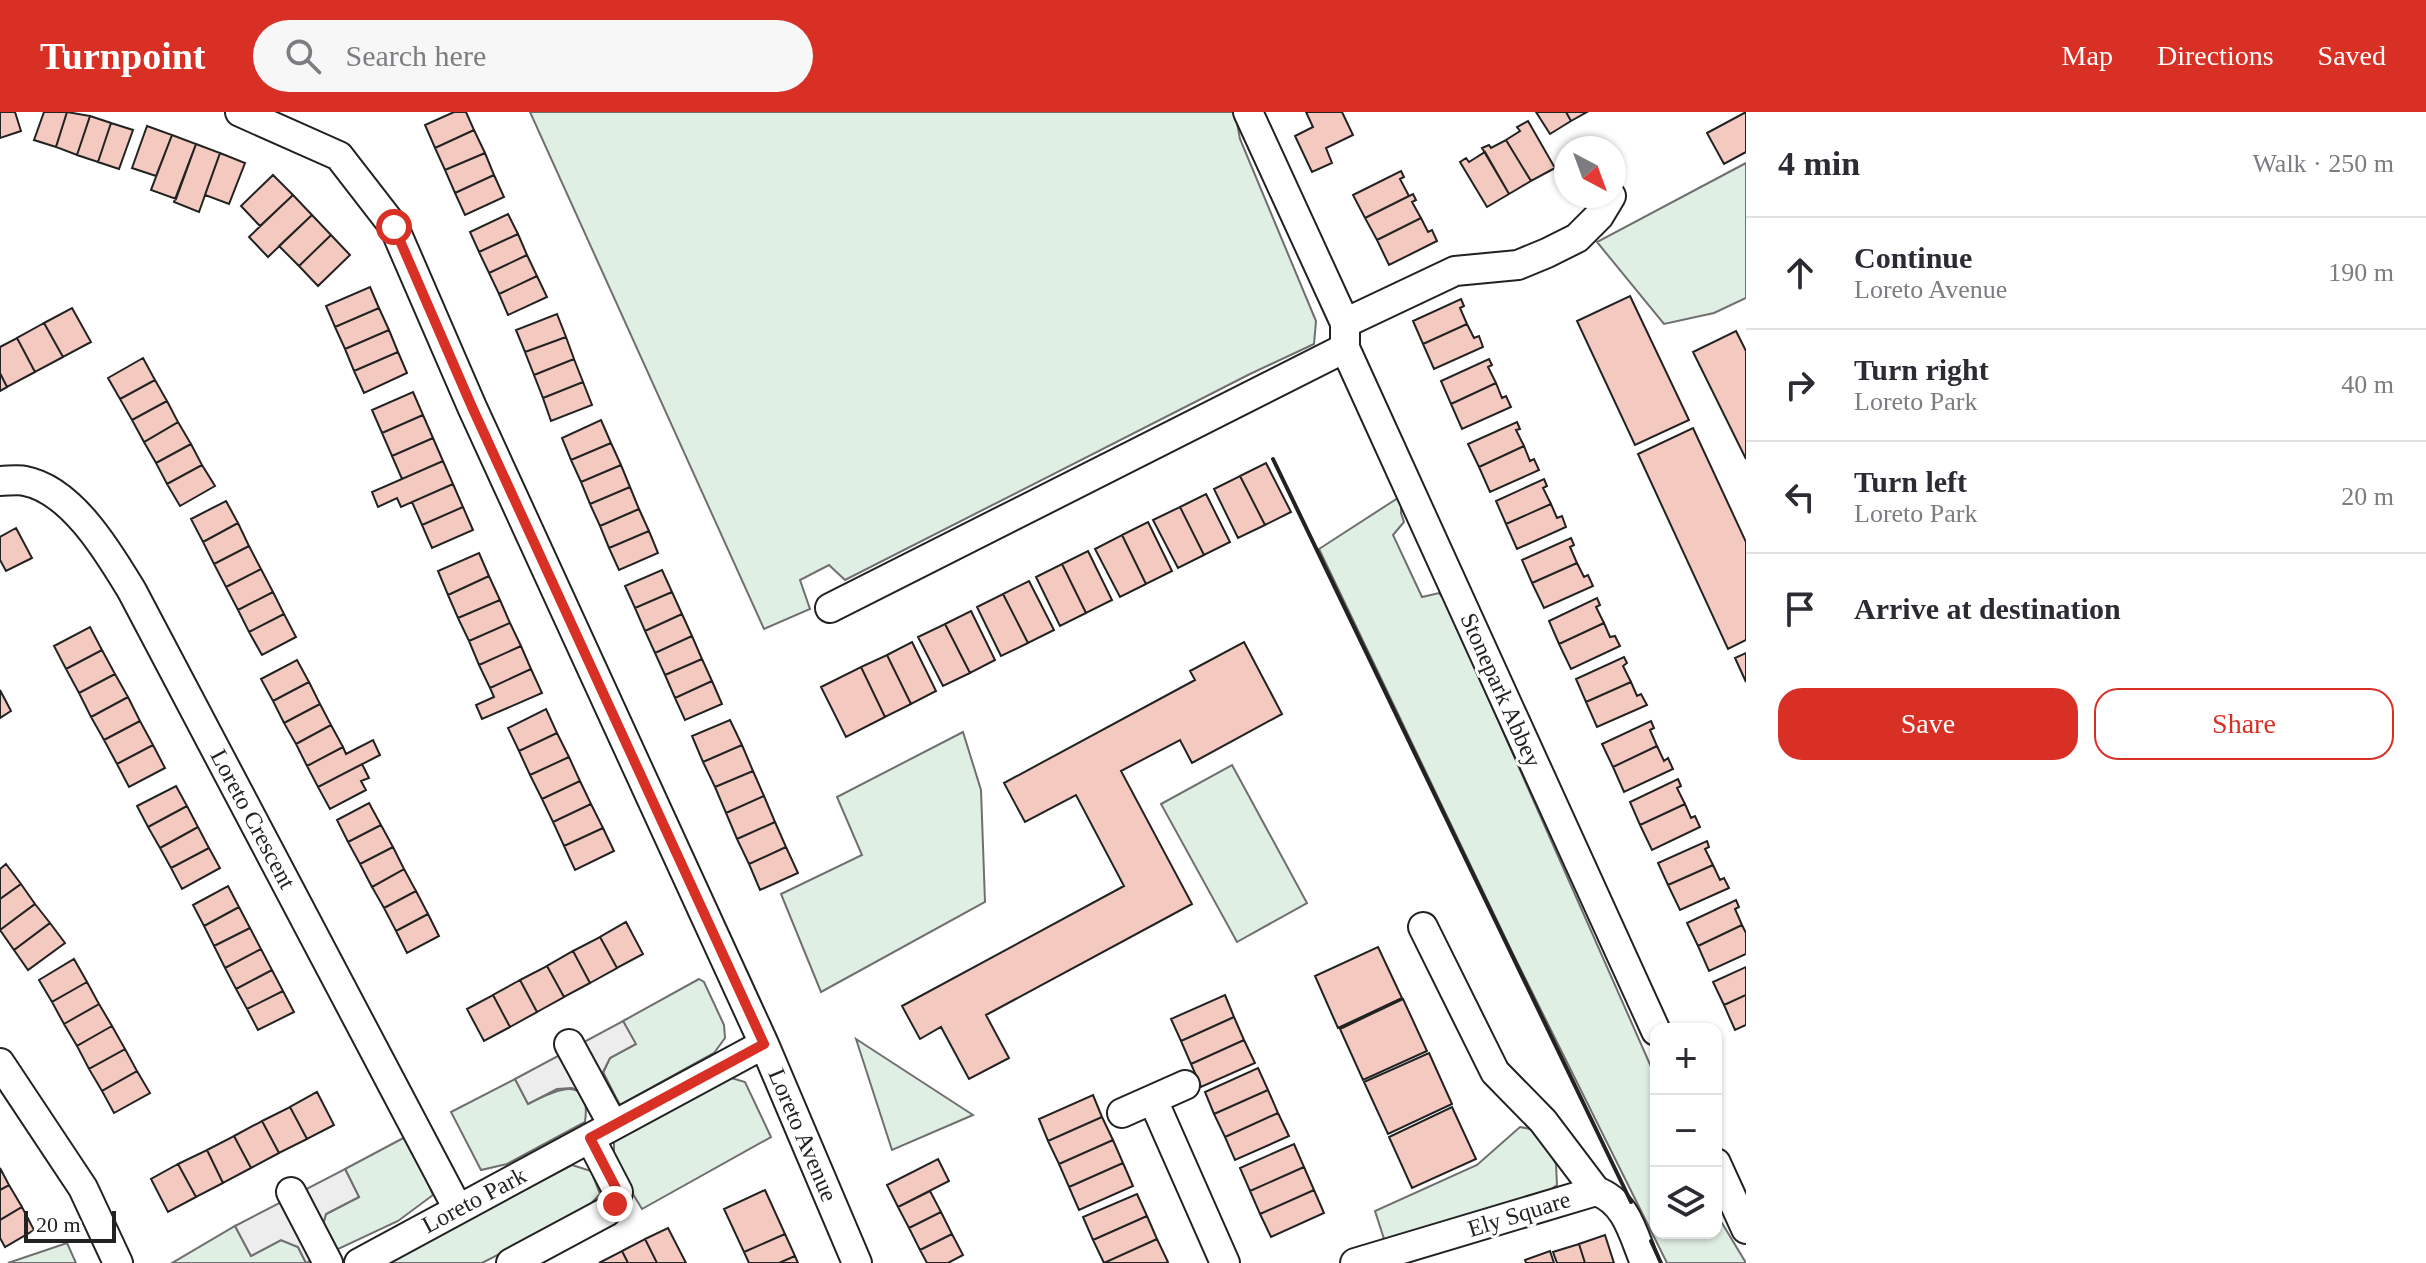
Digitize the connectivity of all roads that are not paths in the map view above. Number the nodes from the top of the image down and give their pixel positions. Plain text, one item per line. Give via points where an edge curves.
1 (240, 112) edge
2 (1248, 112) edge
3 (1604, 208) edge
4 (1345, 336) junction
5 (0, 481) edge
6 (830, 608) dead end
7 (1423, 927) dead end
8 (1652, 1023) edge
9 (569, 1044) dead end
10 (764, 1044) junction
11 (0, 1063) edge
12 (1185, 1085) dead end
13 (1153, 1100) junction
14 (1122, 1113) dead end
15 (602, 1132) junction
16 (1718, 1167) edge
17 (1596, 1191) junction
18 (291, 1192) dead end
19 (458, 1209) junction
20 (1746, 1229) edge
21 (118, 1263) edge
22 (328, 1263) edge
23 (359, 1263) edge
24 (511, 1263) edge
25 (857, 1263) edge
26 (1225, 1263) edge
27 (1355, 1263) edge
28 (1645, 1263) edge

1 - 10 street, Loreto Avenue via 339,156 394,227
2 - 4 street, Stonepark Abbey
3 - 4 street via 1577,238 1547,253 1518,265 1455,271
4 - 6 street
4 - 8 street, Stonepark Abbey
5 - 19 street, Loreto Crescent via 26,481 65,500 105,546
7 - 17 street via 1495,1072 1543,1121
9 - 15 street
10 - 15 street, Loreto Park
10 - 25 street, Loreto Avenue
11 - 21 street via 83,1188
12 - 13 street
13 - 14 street
13 - 26 street
15 - 19 street, Loreto Park
15 - 24 street via 618,1192 615,1204
16 - 20 street
17 - 27 street, Ely Square
17 - 28 street, Ely Square via 1612,1197 1625,1215
18 - 22 street
19 - 23 street, Loreto Park

